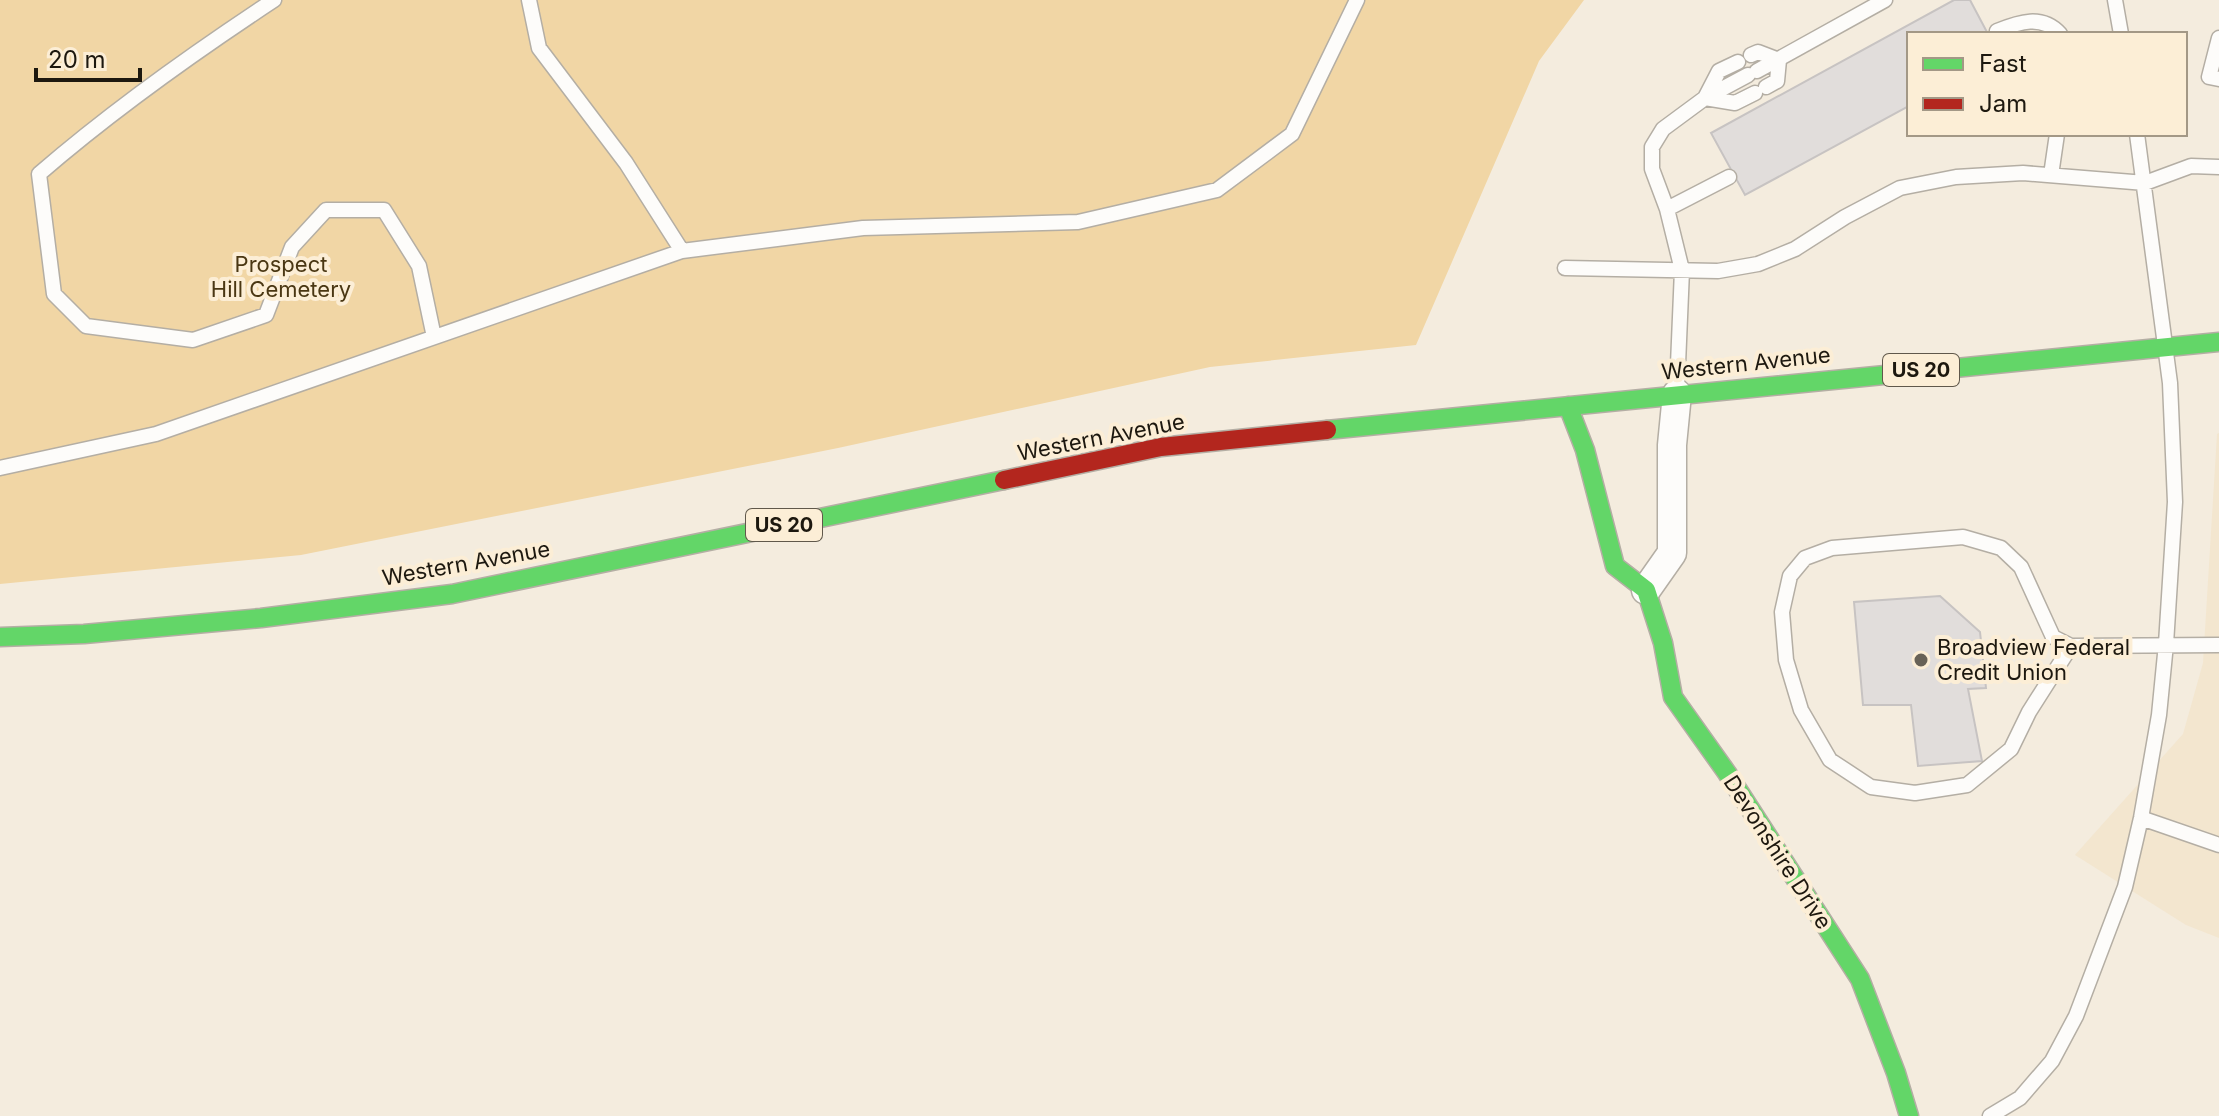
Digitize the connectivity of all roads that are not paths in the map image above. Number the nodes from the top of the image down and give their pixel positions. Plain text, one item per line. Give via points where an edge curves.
1 (274, 0) edge
2 (529, 0) edge
3 (1357, 0) edge
4 (1885, 0) edge
5 (2115, 0) edge
6 (1997, 31) dead end
7 (2057, 32) edge
8 (2121, 32) edge
9 (2219, 38) edge
10 (1779, 60) junction
11 (2214, 78) edge
12 (1705, 98) junction
13 (2057, 136) edge
14 (2137, 136) edge
15 (2219, 167) edge
16 (2051, 175) junction
17 (1729, 177) dead end
18 (2145, 183) junction
19 (1667, 209) junction
20 (682, 251) junction
21 (1565, 268) dead end
22 (1682, 270) junction
23 (434, 337) junction
24 (2219, 342) edge
25 (2166, 347) junction
26 (1677, 394) junction
27 (1568, 406) junction
28 (0, 468) edge
29 (1646, 590) junction
30 (0, 637) edge
31 (2166, 644) junction
32 (2219, 645) edge
33 (2071, 646) junction
34 (2141, 818) junction
35 (2219, 845) edge
36 (1909, 1116) edge
37 (1990, 1116) edge

1 - 23 lane via 97,123 39,174 54,294 86,326 193,340 266,315 292,247 326,210 384,210 419,266
2 - 20 lane via 539,48 626,163
3 - 20 lane via 1292,134 1217,190 1078,222 863,228
4 - 10 lane
5 - 8 lane
6 - 7 lane via 2035,21
9 - 11 lane
10 - 12 lane
10 - 12 lane via 1758,52 1719,71
10 - 12 lane via 1777,81 1735,103
12 - 19 lane via 1663,129 1652,147 1652,169
13 - 16 lane
14 - 18 lane
15 - 18 lane via 2191,166
16 - 18 lane
16 - 22 lane via 1956,177 1900,188 1795,249 1758,264
17 - 19 lane
18 - 25 lane
19 - 22 lane
20 - 23 lane
21 - 22 lane
22 - 26 lane
23 - 28 lane via 156,434
24 - 25 main road, Western Avenue / US 20
25 - 26 main road, Western Avenue / US 20
25 - 31 lane via 2175,502
26 - 27 main road, Western Avenue / US 20
26 - 29 street via 1672,553
27 - 29 main road via 1615,566
27 - 30 main road, Western Avenue / US 20 via 1161,447 452,594 261,618
29 - 36 main road, Devonshire Drive via 1673,697 1860,979
31 - 32 lane
31 - 33 lane
31 - 34 lane
33 - 33 lane via 2053,637 2021,567 2001,548 1963,537 1832,548 1805,558 1790,576 1782,612 1786,660 1801,710 1830,760 1871,787 1915,793 1967,785 2011,749
34 - 35 lane
34 - 37 lane via 2125,887 2076,1016 2052,1061 2020,1098

